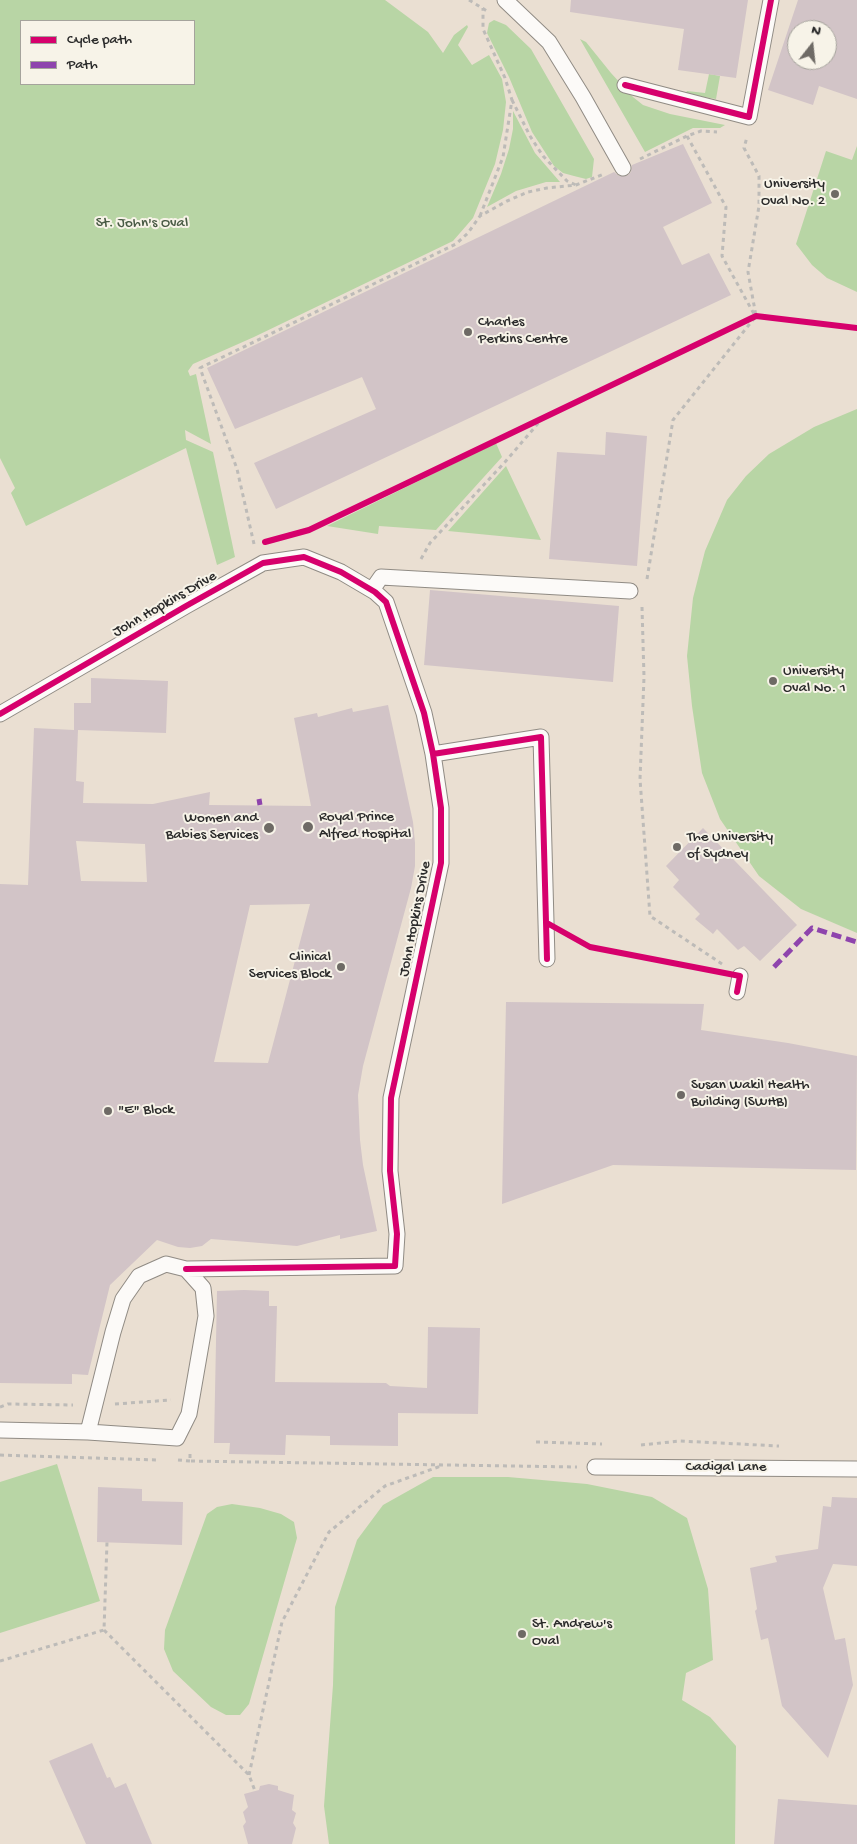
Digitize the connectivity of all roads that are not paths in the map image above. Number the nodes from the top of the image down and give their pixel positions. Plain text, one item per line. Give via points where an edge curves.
1 (505, 0) edge
2 (771, 0) edge
3 (625, 85) dead end
4 (623, 168) road end
5 (372, 590) junction
6 (630, 591) dead end
7 (0, 714) edge
8 (433, 754) junction
9 (547, 959) dead end
10 (740, 976) road end
11 (737, 992) dead end
12 (186, 1269) junction
13 (0, 1430) edge
14 (88, 1432) junction
15 (595, 1467) road end
16 (857, 1469) edge

1 - 4 lane via 548,42
2 - 3 lane via 749,117
5 - 6 lane via 381,577
5 - 7 lane, John Hopkins Drive via 342,572 304,557 263,563
5 - 8 lane, John Hopkins Drive via 386,602 424,713
8 - 9 lane via 541,737
8 - 12 lane, John Hopkins Drive via 441,808 441,863 391,1098 390,1171 397,1234 395,1266
10 - 11 lane
12 - 14 lane via 166,1264 139,1276 123,1299
12 - 14 lane via 203,1288 206,1316 189,1414 177,1438
13 - 14 lane
15 - 16 lane, Cadigal Lane

